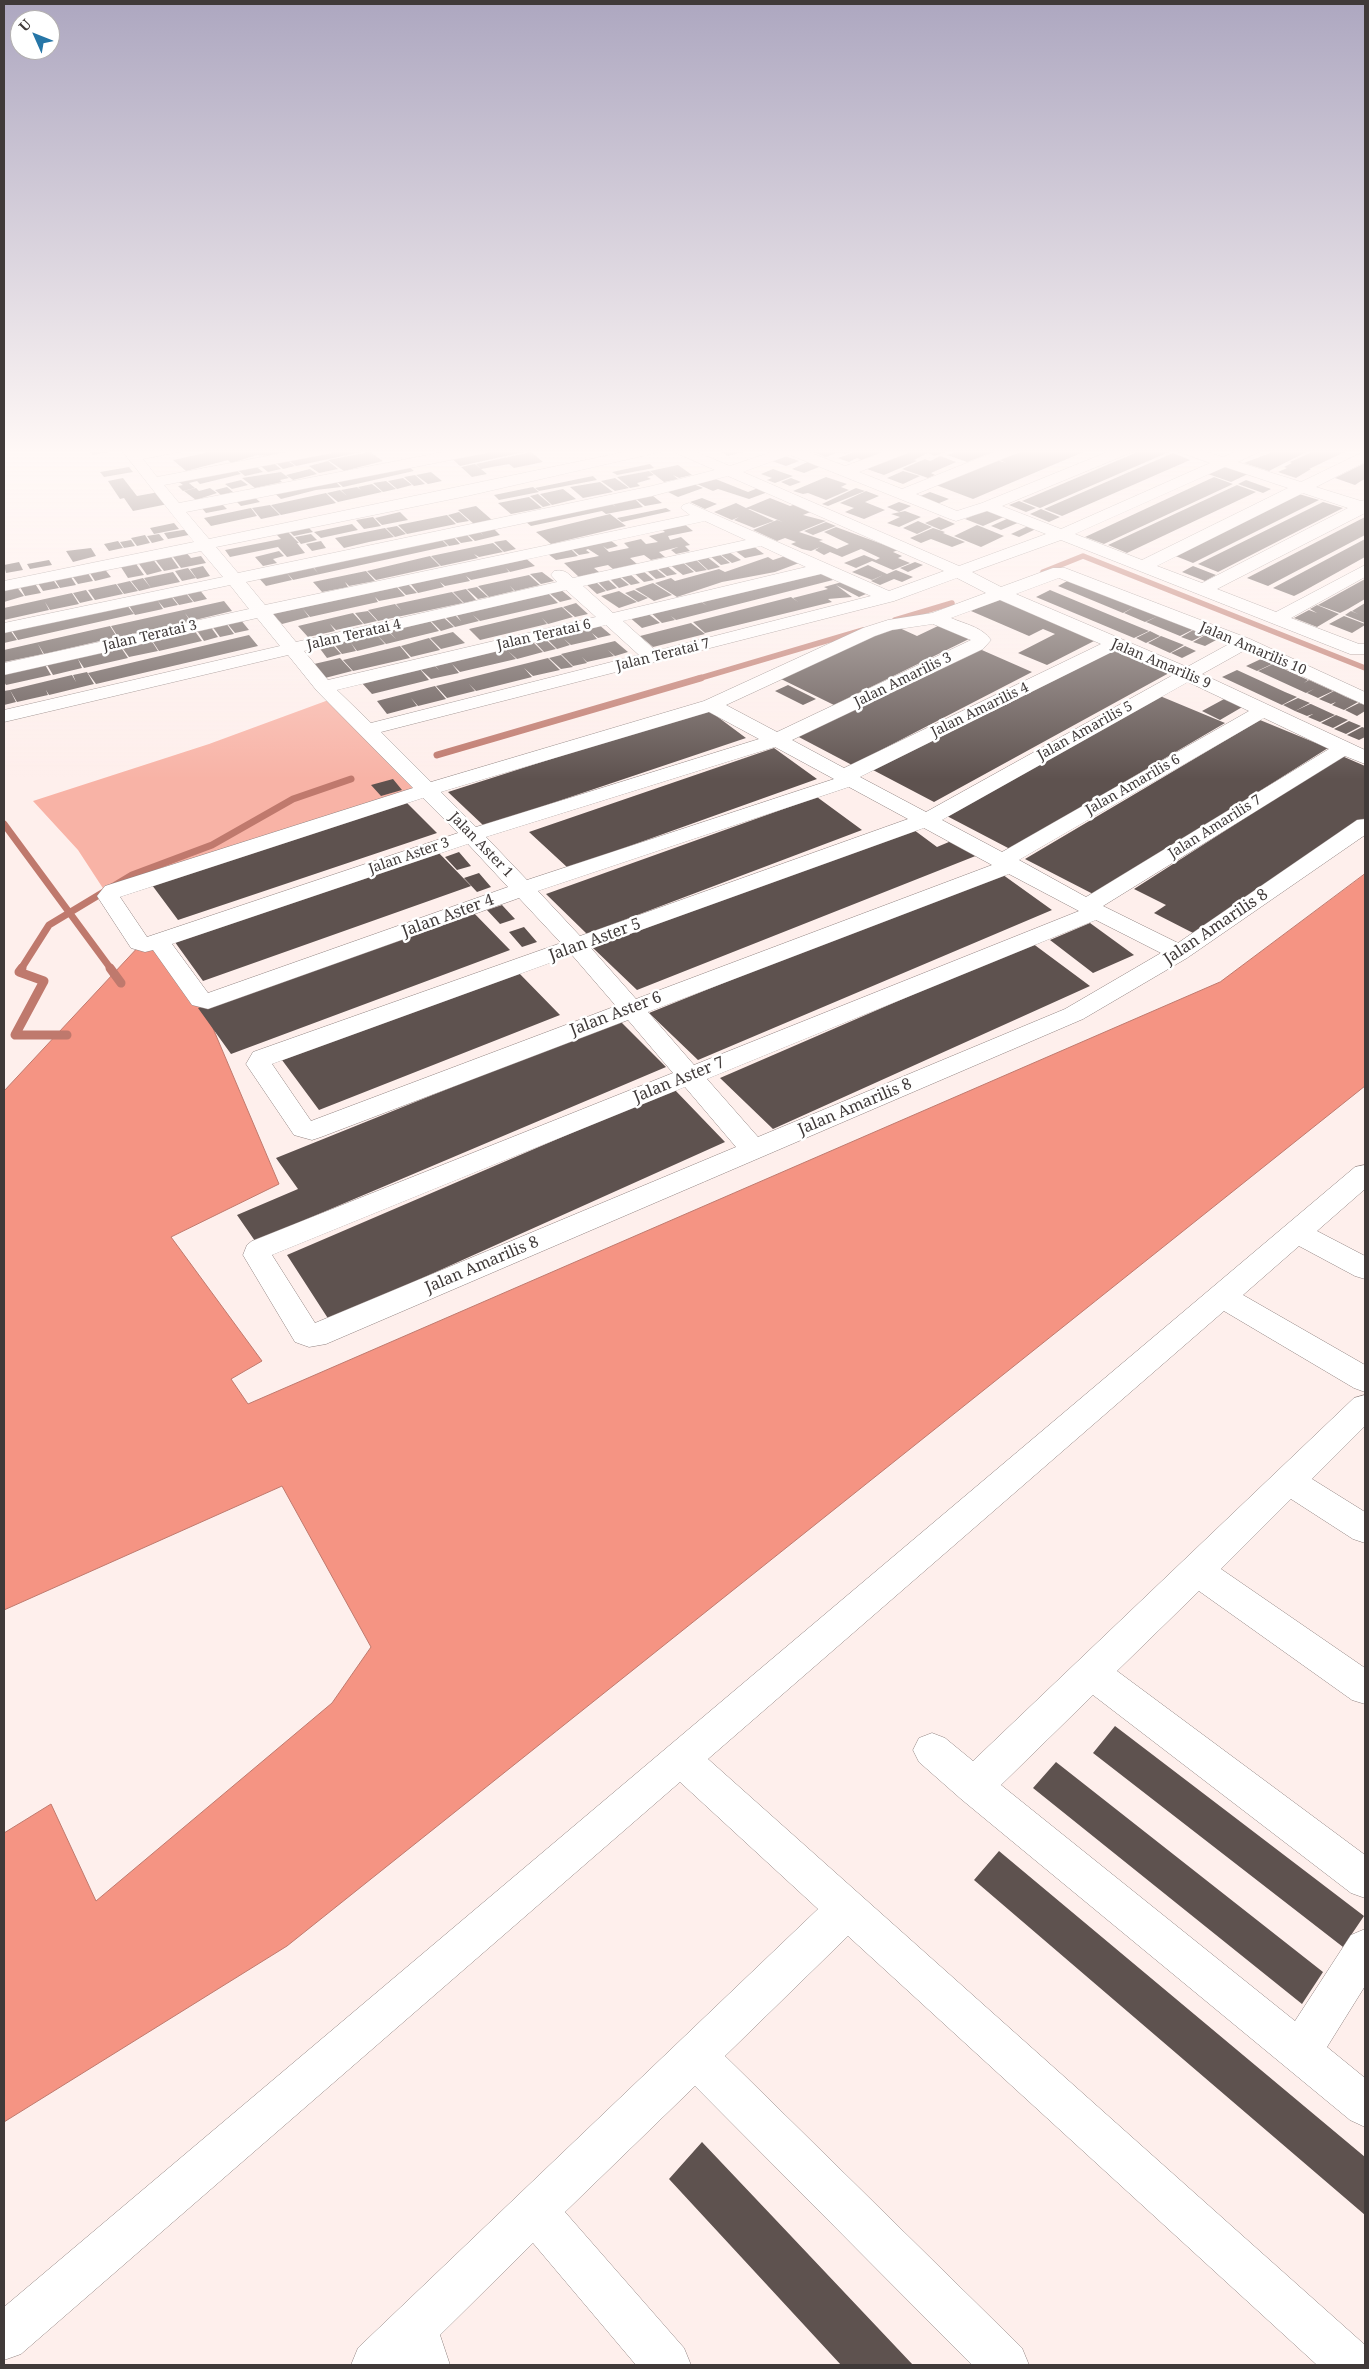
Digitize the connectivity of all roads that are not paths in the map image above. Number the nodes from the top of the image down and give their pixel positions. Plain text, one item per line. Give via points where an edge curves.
1 (138, 559) edge
2 (216, 559) edge
3 (334, 559) edge
4 (509, 559) edge
5 (541, 559) edge
6 (684, 559) edge
7 (802, 559) edge
8 (929, 559) edge
9 (993, 559) edge
10 (1120, 559) edge
11 (1159, 559) edge
12 (1263, 559) edge
13 (1142, 567) junction
14 (823, 568) junction
15 (1365, 570) edge
16 (957, 571) junction
17 (234, 580) junction
18 (569, 584) junction
19 (4, 586) edge
20 (1202, 590) junction
21 (1001, 594) junction
22 (888, 597) junction
23 (262, 611) junction
24 (935, 618) junction
25 (1276, 618) junction
26 (610, 620) junction
27 (4, 628) edge
28 (1244, 643) junction
29 (1114, 644) junction
30 (292, 650) junction
31 (1365, 650) edge
32 (652, 657) junction
33 (4, 669) edge
34 (1187, 674) junction
35 (324, 687) junction
36 (1365, 698) edge
37 (711, 705) junction
38 (1264, 710) junction
39 (4, 716) edge
40 (366, 730) junction
41 (777, 740) junction
42 (1344, 748) junction
43 (1365, 758) edge
44 (848, 778) junction
45 (427, 790) junction
46 (926, 820) junction
47 (1365, 824) edge
48 (472, 835) junction
49 (1006, 863) junction
50 (523, 889) junction
51 (1092, 909) junction
52 (158, 941) junction
53 (577, 946) junction
54 (1179, 954) junction
55 (631, 1008) junction
56 (262, 1058) joint
57 (690, 1075) junction
58 (754, 1150) junction
59 (1365, 1174) edge
60 (1298, 1233) junction
61 (1365, 1269) edge
62 (1222, 1296) junction
63 (315, 1336) joint
64 (1365, 1380) edge
65 (1365, 1407) edge
66 (1288, 1480) junction
67 (1365, 1529) edge
68 (1196, 1570) junction
69 (1091, 1672) junction
70 (1365, 1688) edge
71 (932, 1750) dead end
72 (681, 1760) junction
73 (974, 1786) junction
74 (1365, 1880) edge
75 (847, 1909) junction
76 (1365, 1949) edge
77 (1300, 2051) junction
78 (695, 2056) junction
79 (1365, 2104) edge
80 (535, 2211) junction
81 (4, 2337) edge
82 (420, 2346) edge
83 (375, 2365) edge
84 (667, 2365) edge
85 (1006, 2365) edge
86 (1352, 2365) edge

1 - 19 street
2 - 17 street, Jalan Aster 1
3 - 17 street
4 - 23 street, Jalan Teratai 3
5 - 18 street
6 - 18 street, Jalan Teratai 4
7 - 14 street
8 - 16 street, Jalan Amarilis 9
9 - 16 street, Jalan Teratai 7
10 - 13 street
11 - 13 street
12 - 20 street
13 - 20 street
14 - 22 street
14 - 26 street, Jalan Teratai 6
15 - 25 street
16 - 21 street, Jalan Amarilis 9
16 - 22 street, Jalan Teratai 7
17 - 23 street, Jalan Aster 1
17 - 27 street
18 - 26 street
18 - 30 street, Jalan Teratai 4
20 - 25 street
21 - 24 street, Jalan Amarilis 10
21 - 28 street, Jalan Amarilis 10 via 1061,572
21 - 29 street, Jalan Amarilis 9
22 - 32 street, Jalan Teratai 7
23 - 30 street, Jalan Aster 1
23 - 33 street, Jalan Teratai 3
24 - 37 street, Jalan Amarilis 10 via 888,625 869,632
24 - 41 street, Jalan Amarilis 3 via 982,640
25 - 31 street via 1357,650
26 - 32 street
26 - 35 street, Jalan Teratai 6
28 - 34 street, Jalan Amarilis 5
28 - 36 street, Jalan Amarilis 10
29 - 34 street, Jalan Amarilis 9
29 - 44 street, Jalan Amarilis 4
30 - 35 street, Jalan Aster 1
30 - 39 street, Jalan Teratai 4
32 - 40 street, Jalan Teratai 7
34 - 38 street, Jalan Amarilis 9
34 - 46 street, Jalan Amarilis 5
35 - 40 street, Jalan Aster 1
37 - 41 street
37 - 45 street, Jalan Amarilis 10
38 - 42 street, Jalan Amarilis 9
38 - 49 street, Jalan Amarilis 6
40 - 45 street, Jalan Aster 1
41 - 44 street
41 - 48 street, Jalan Aster 3
42 - 43 street, Jalan Amarilis 9
42 - 51 street, Jalan Amarilis 7
44 - 46 street
44 - 50 street, Jalan Aster 4
45 - 48 street, Jalan Aster 1
45 - 52 street, Jalan Amarilis 10 via 109,893 138,943 145,945
46 - 49 street
46 - 53 street, Jalan Aster 5
47 - 54 street, Jalan Amarilis 8
48 - 50 street, Jalan Aster 1
48 - 52 street, Jalan Aster 3
49 - 51 street
49 - 55 street, Jalan Aster 6
50 - 52 street, Jalan Aster 4 via 208,1001 201,1000
50 - 53 street, Jalan Aster 1
51 - 54 street
51 - 57 street, Jalan Aster 7
53 - 55 street, Jalan Aster 1
53 - 56 street, Jalan Aster 5
54 - 58 street, Jalan Amarilis 8 via 1074,1014
55 - 56 street, Jalan Aster 6 via 312,1131 304,1129 259,1064
55 - 57 street, Jalan Aster 1
57 - 58 street, Jalan Aster 1
57 - 63 street, Jalan Aster 7 via 262,1248 257,1255 306,1334
58 - 63 street, Jalan Amarilis 8
59 - 60 street
60 - 61 street
60 - 62 street
62 - 64 street
62 - 72 street
65 - 66 street
66 - 67 street
66 - 68 street
68 - 69 street
68 - 70 street
69 - 73 street
69 - 74 street
71 - 73 street
72 - 75 street
72 - 81 street
73 - 77 street
75 - 78 street
75 - 86 street
76 - 77 street
77 - 79 street
78 - 80 street
78 - 85 street
80 - 82 street
80 - 84 street
82 - 83 street

